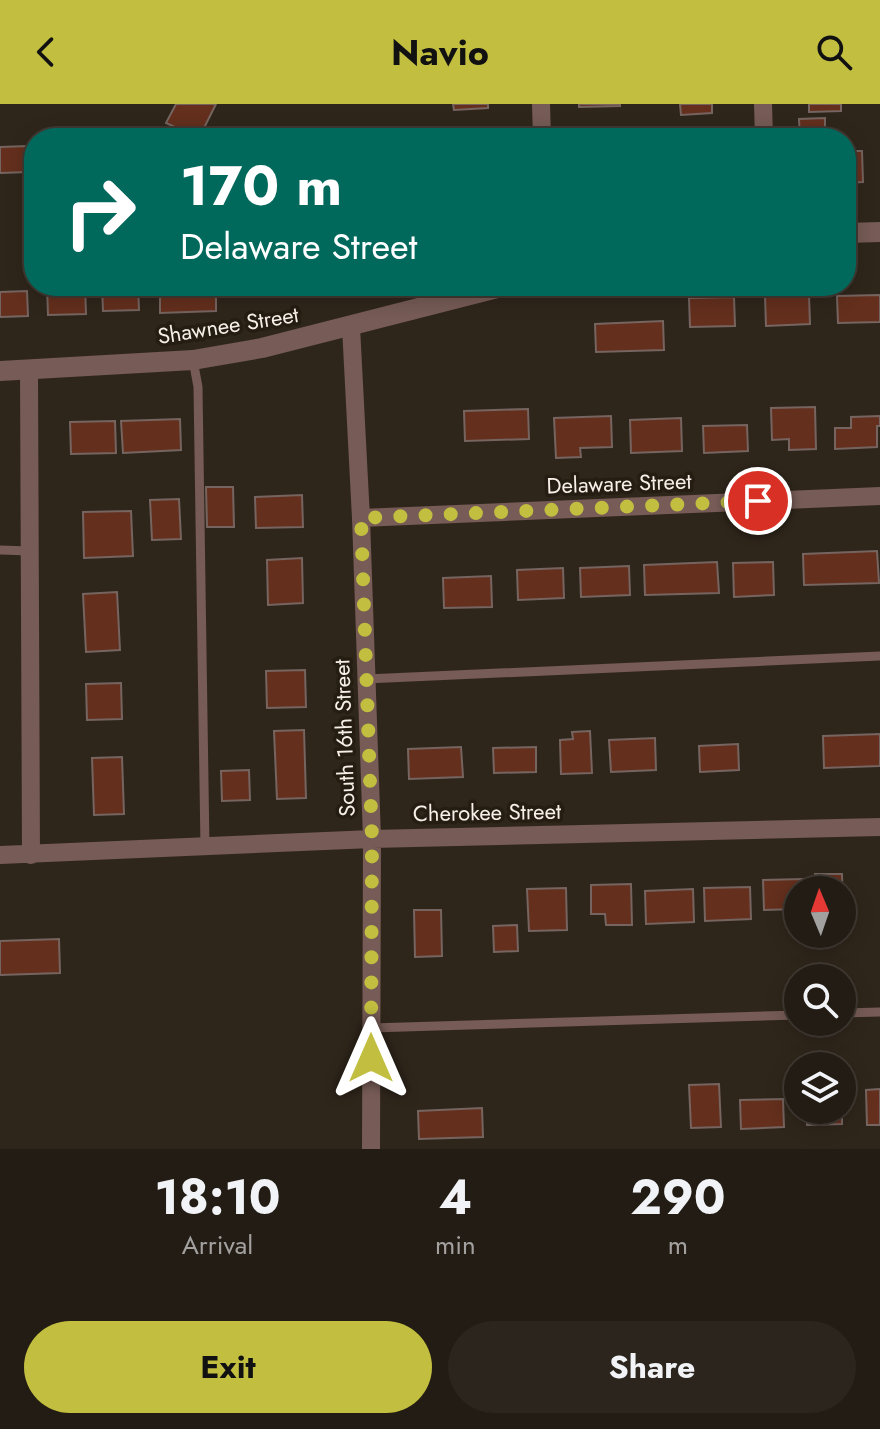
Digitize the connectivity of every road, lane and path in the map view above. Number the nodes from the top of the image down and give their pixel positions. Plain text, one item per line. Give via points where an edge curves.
1 (541, 104) edge
2 (763, 104) edge
3 (542, 128) edge
4 (764, 128) edge
5 (880, 232) edge
6 (856, 233) edge
7 (467, 296) edge
8 (351, 327) junction
9 (193, 360) junction
10 (29, 370) junction
11 (0, 371) edge
12 (880, 496) edge
13 (361, 518) junction
14 (0, 550) edge
15 (30, 551) junction
16 (880, 656) edge
17 (366, 679) junction
18 (880, 827) edge
19 (372, 839) junction
20 (205, 848) junction
21 (0, 855) edge
22 (31, 855) junction
23 (880, 1012) edge
24 (856, 1013) edge
25 (784, 1015) edge
26 (371, 1028) junction
27 (371, 1149) edge

1 - 3 street
2 - 4 street
5 - 6 street
7 - 8 street, Shawnee Street
8 - 9 street, Shawnee Street
8 - 13 street, South 16th Street
9 - 10 street, Shawnee Street
9 - 20 lane via 198,387
10 - 11 street, Shawnee Street
10 - 15 street
12 - 13 street, Delaware Street
13 - 17 street, South 16th Street
14 - 15 lane
15 - 22 street
16 - 17 lane
17 - 19 street, South 16th Street
18 - 19 street, Cherokee Street
19 - 20 street, Cherokee Street
19 - 26 street, South 16th Street
20 - 22 street, Cherokee Street
21 - 22 street, Cherokee Street
23 - 24 lane
25 - 26 lane
26 - 27 street, South 16th Street

